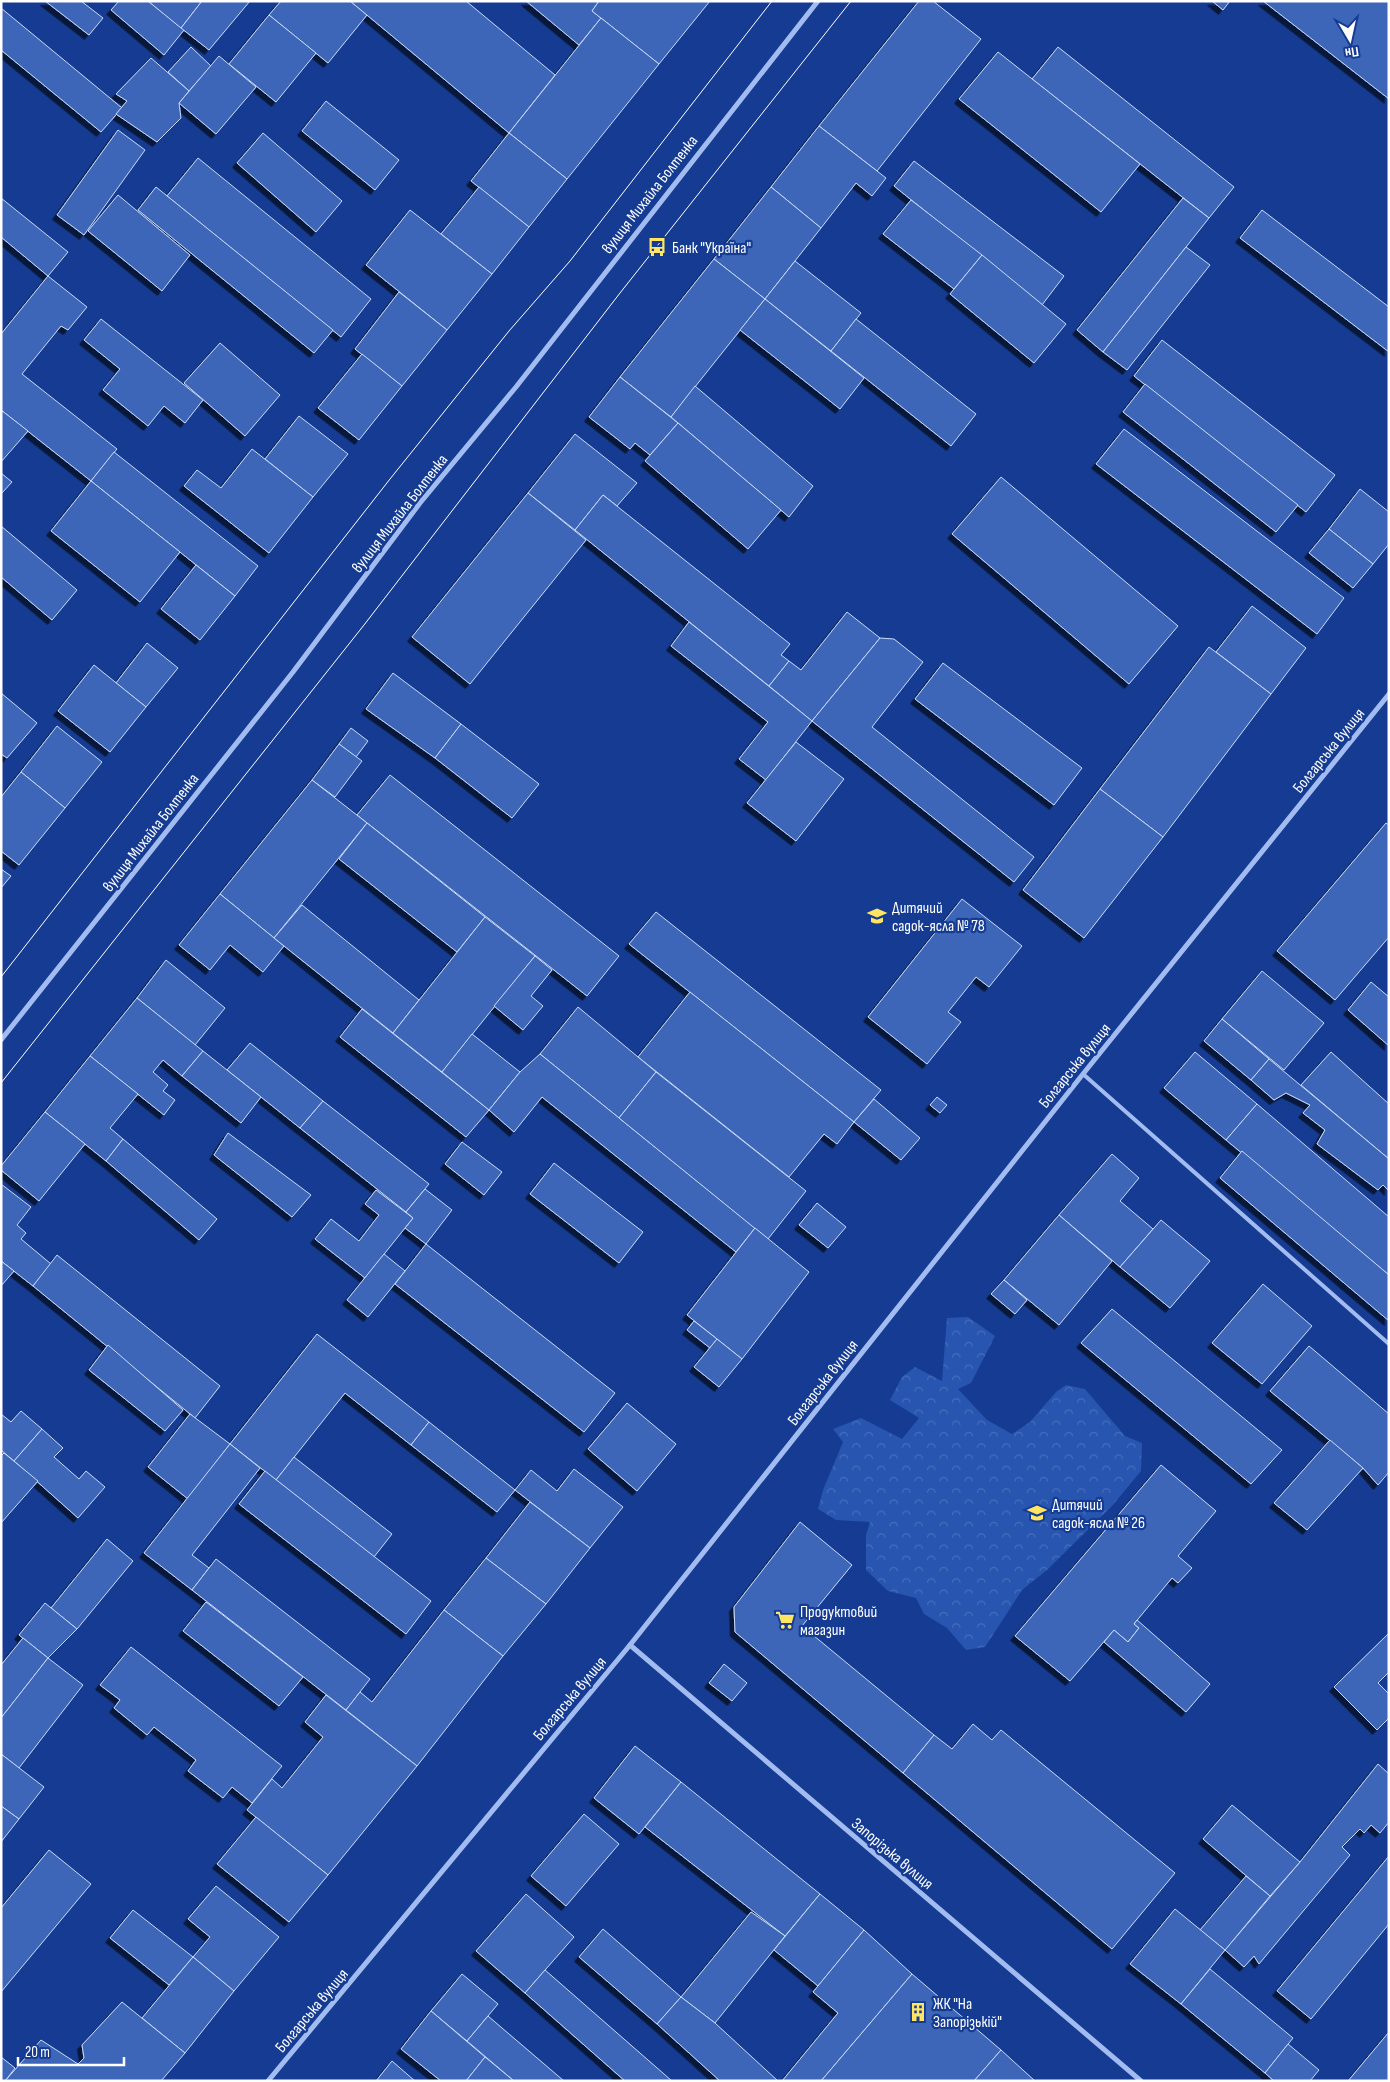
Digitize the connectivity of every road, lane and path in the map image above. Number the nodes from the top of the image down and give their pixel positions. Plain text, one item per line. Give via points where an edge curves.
1 (818, 1) edge
2 (1389, 694) edge
3 (1, 1040) edge
4 (1083, 1074) junction
5 (1389, 1344) edge
6 (630, 1645) junction
7 (268, 2081) edge
8 (1141, 2081) edge

1 - 3 street, вулиця Михайла Болтенка via 516,387 420,503 293,672
2 - 4 street, Болгарська вулиця
4 - 5 lane
4 - 6 street, Болгарська вулиця
6 - 7 street, Болгарська вулиця
6 - 8 street, Запорізька вулиця

